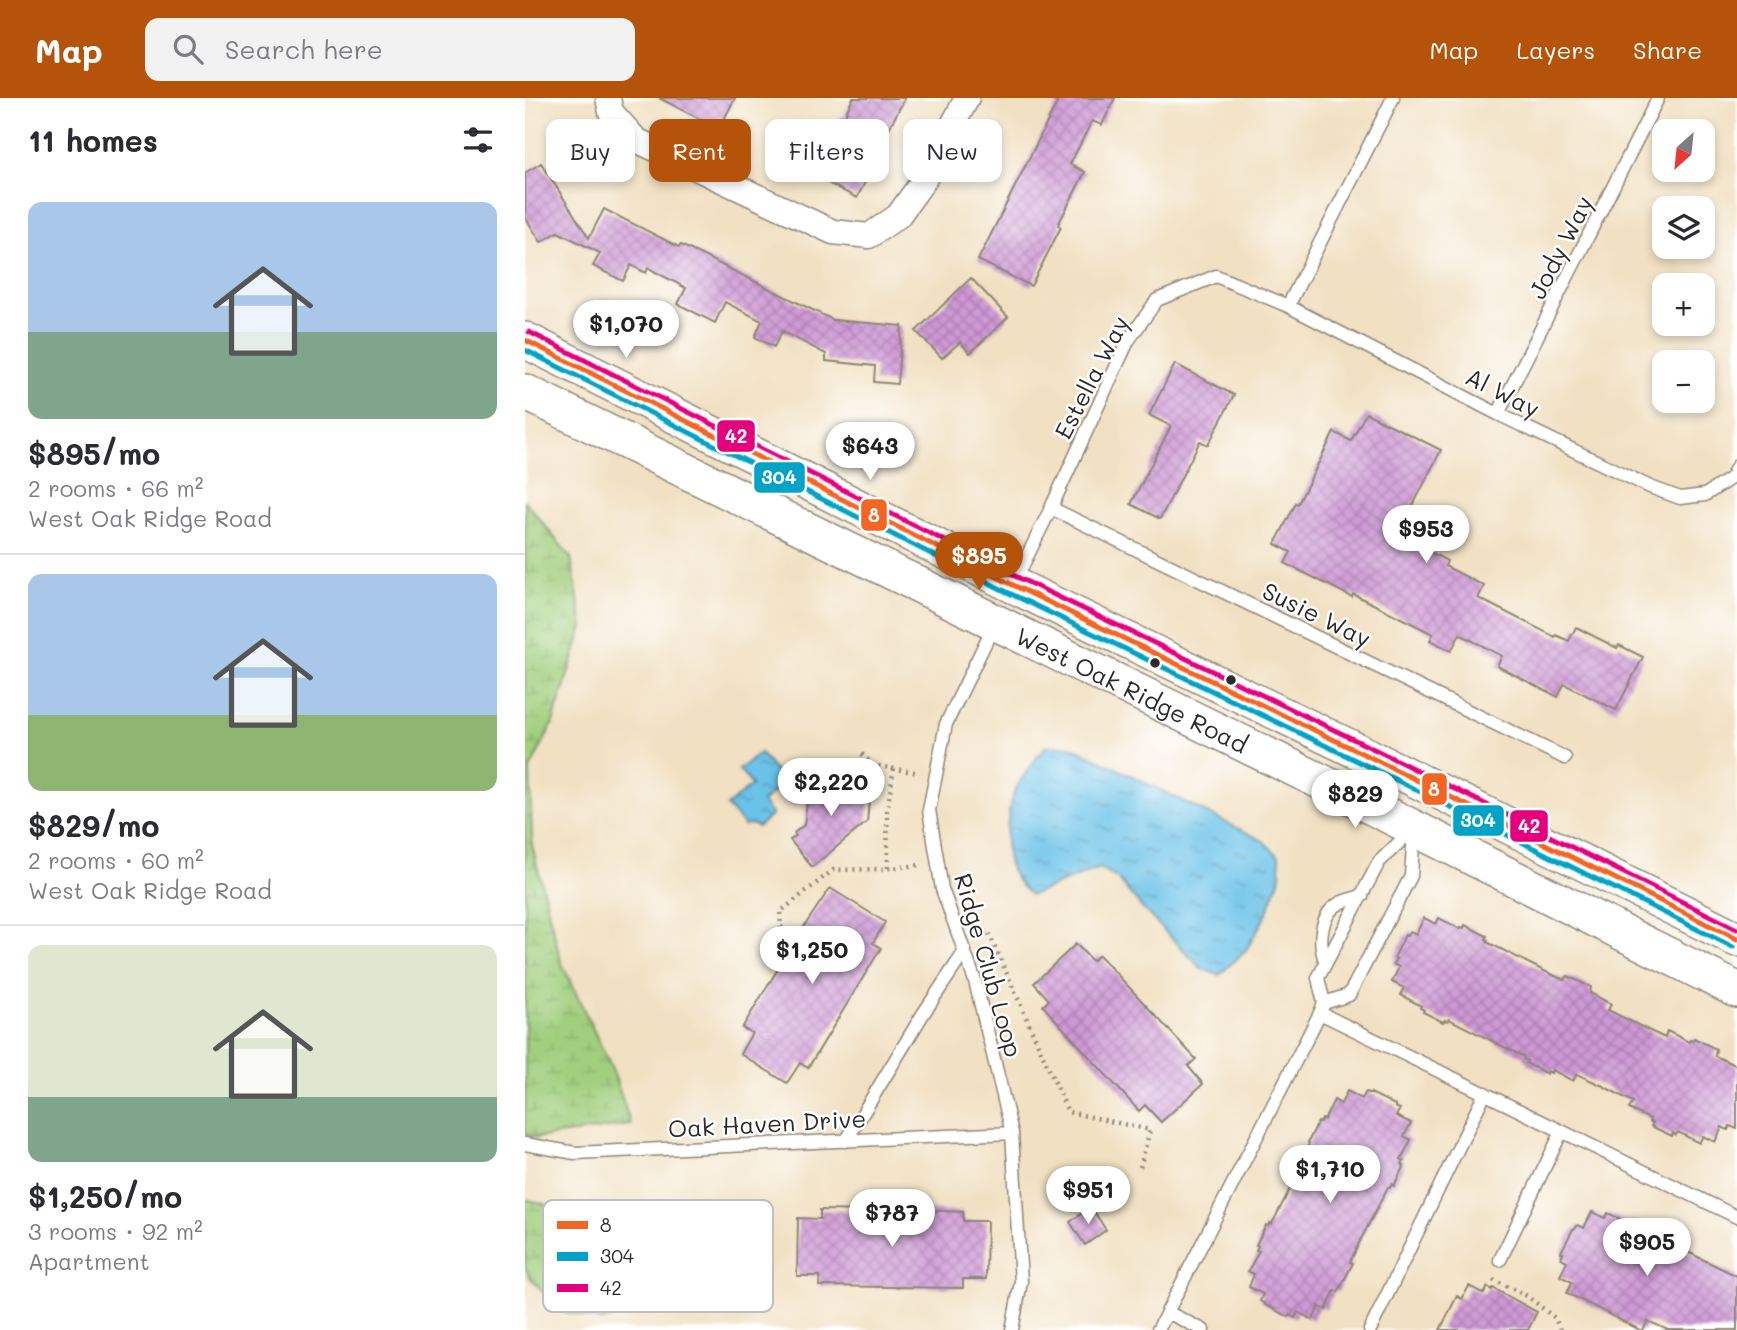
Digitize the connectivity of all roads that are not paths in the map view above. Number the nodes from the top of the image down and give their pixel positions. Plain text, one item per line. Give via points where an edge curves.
1 (608, 98) edge
2 (967, 98) edge
3 (1394, 98) edge
4 (1658, 98) edge
5 (1288, 306) junction
6 (525, 340) edge
7 (525, 392) edge
8 (1499, 414) junction
9 (1737, 466) edge
10 (1051, 508) junction
11 (1013, 585) junction
12 (996, 623) junction
13 (1565, 758) dead end
14 (1414, 828) junction
15 (1362, 895) junction
16 (1737, 939) edge
17 (963, 947) junction
18 (1326, 963) junction
19 (1737, 989) edge
20 (1322, 1008) junction
21 (1485, 1093) junction
22 (1562, 1131) junction
23 (1013, 1133) junction
24 (846, 1141) junction
25 (525, 1144) edge
26 (1737, 1217) edge
27 (1500, 1260) road end
28 (1167, 1312) junction
29 (1012, 1330) edge
30 (1158, 1330) edge
31 (1203, 1330) edge
32 (1370, 1330) edge

1 - 2 street via 611,112 636,139 833,232 869,236 898,216 924,180
3 - 5 lane
4 - 8 lane, Jody Way
5 - 8 lane, Al Way
5 - 10 lane, Estella Way via 1216,276 1157,300 1129,341
6 - 11 street, West Oak Ridge Road
7 - 12 street, West Oak Ridge Road
8 - 9 lane, Al Way via 1680,498 1706,495 1731,478
10 - 11 lane, Estella Way
10 - 13 lane, Susie Way
11 - 12 street
11 - 16 street, West Oak Ridge Road
12 - 14 street, West Oak Ridge Road
12 - 17 lane, Ridge Club Loop via 946,724 929,810 943,889
14 - 15 lane via 1379,862
14 - 19 street, West Oak Ridge Road
14 - 20 lane via 1411,876 1349,995
15 - 18 lane
15 - 18 lane via 1338,904 1327,915 1321,935
17 - 23 lane, Ridge Club Loop
17 - 24 lane
18 - 20 lane via 1318,978
20 - 21 lane
20 - 28 lane
21 - 22 lane
21 - 32 lane
22 - 26 lane
22 - 27 lane
23 - 24 lane, Oak Haven Drive
23 - 29 lane, Ridge Club Loop via 1021,1282
24 - 25 lane, Oak Haven Drive via 575,1153
28 - 30 lane
28 - 31 lane

